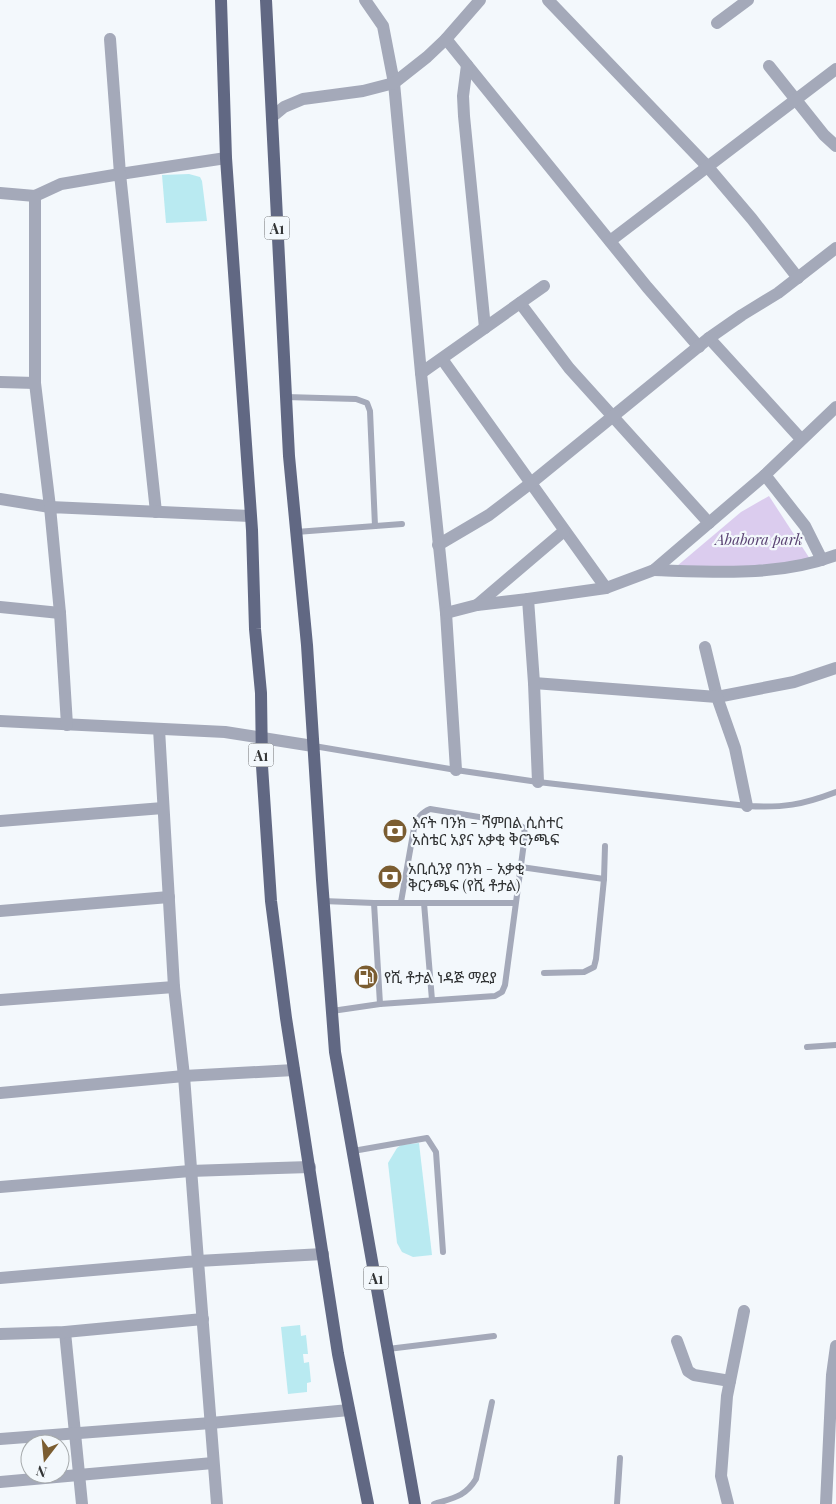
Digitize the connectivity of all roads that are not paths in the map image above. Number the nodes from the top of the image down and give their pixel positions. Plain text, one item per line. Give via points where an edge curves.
1 (221, 0) edge
2 (266, 0) edge
3 (365, 0) edge
4 (480, 0) edge
5 (548, 0) edge
6 (748, 0) edge
7 (718, 24) dead end
8 (110, 39) dead end
9 (446, 39) junction
10 (467, 65) junction
11 (769, 66) dead end
12 (836, 69) edge
13 (394, 83) junction
14 (795, 100) junction
15 (272, 117) junction
16 (836, 146) edge
17 (226, 158) junction
18 (707, 166) junction
19 (120, 174) junction
20 (0, 193) edge
21 (35, 196) junction
22 (610, 241) junction
23 (836, 248) edge
24 (798, 278) junction
25 (544, 286) dead end
26 (520, 303) junction
27 (486, 328) junction
28 (704, 342) junction
29 (442, 359) junction
30 (421, 374) junction
31 (0, 382) edge
32 (35, 383) junction
33 (286, 397) junction
34 (836, 407) edge
35 (612, 416) junction
36 (801, 440) junction
37 (765, 475) junction
38 (531, 482) junction
39 (0, 499) edge
40 (50, 507) junction
41 (156, 512) junction
42 (250, 516) junction
43 (709, 523) junction
44 (402, 524) dead end
45 (375, 526) junction
46 (564, 531) junction
47 (296, 532) junction
48 (438, 545) junction
49 (836, 555) edge
50 (822, 560) junction
51 (654, 570) junction
52 (606, 588) junction
53 (528, 599) junction
54 (477, 605) junction
55 (0, 607) edge
56 (60, 613) junction
57 (446, 613) junction
58 (705, 647) dead end
59 (836, 668) edge
60 (534, 683) junction
61 (717, 698) junction
62 (0, 721) edge
63 (67, 725) junction
64 (159, 729) junction
65 (261, 738) junction
66 (313, 746) junction
67 (456, 770) junction
68 (538, 782) junction
69 (836, 792) edge
70 (747, 806) junction
71 (163, 808) junction
72 (0, 821) edge
73 (605, 846) dead end
74 (521, 866) junction
75 (604, 879) junction
76 (169, 897) junction
77 (324, 901) junction
78 (401, 902) junction
79 (424, 902) junction
80 (515, 902) junction
81 (374, 903) junction
82 (0, 911) edge
83 (544, 972) dead end
84 (174, 987) junction
85 (0, 1000) edge
86 (432, 1000) junction
87 (380, 1004) junction
88 (332, 1011) junction
89 (836, 1045) edge
90 (807, 1047) dead end
91 (294, 1070) junction
92 (184, 1076) junction
93 (0, 1093) edge
94 (354, 1151) junction
95 (310, 1167) junction
96 (190, 1171) junction
97 (0, 1187) edge
98 (443, 1252) dead end
99 (324, 1254) junction
100 (198, 1261) junction
101 (0, 1278) edge
102 (744, 1311) dead end
103 (203, 1318) junction
104 (65, 1332) junction
105 (0, 1334) edge
106 (494, 1336) dead end
107 (677, 1342) dead end
108 (836, 1346) edge
109 (388, 1349) junction
110 (730, 1381) junction
111 (492, 1402) dead end
112 (348, 1410) junction
113 (211, 1423) junction
114 (76, 1434) junction
115 (0, 1439) edge
116 (620, 1458) dead end
117 (213, 1463) junction
118 (78, 1476) junction
119 (0, 1482) edge
120 (82, 1504) edge
121 (217, 1504) edge
122 (368, 1504) edge
123 (415, 1504) edge
124 (434, 1504) edge
125 (617, 1504) edge
126 (728, 1504) edge
127 (826, 1504) edge

1 - 17 main road, A1
2 - 15 main road, A1
3 - 13 street via 383,26
4 - 9 street
5 - 18 street
6 - 7 street
8 - 19 street
9 - 10 street
9 - 13 street
10 - 22 street
10 - 27 street via 464,116
11 - 14 street
12 - 14 street
13 - 15 street via 363,91 303,99 284,107
13 - 30 street
14 - 16 street
14 - 18 street
15 - 33 main road, A1
17 - 19 street
17 - 42 main road, A1
18 - 22 street
18 - 24 street
19 - 21 street via 61,184
19 - 41 street
20 - 21 street
21 - 32 street
22 - 28 street via 647,287
23 - 24 street
24 - 28 street
25 - 26 street
26 - 27 street
26 - 35 street via 569,368
27 - 29 street
28 - 35 street
28 - 36 street
29 - 30 street
29 - 38 street
30 - 48 street
31 - 32 street
32 - 40 street
33 - 45 lane via 356,399 367,403
33 - 47 main road, A1
34 - 36 street
35 - 38 street
35 - 43 street
36 - 37 street
37 - 43 street
37 - 50 street via 805,526
38 - 46 street
38 - 48 street via 489,514
39 - 40 street
40 - 41 street
40 - 56 street
41 - 42 street
42 - 65 main road, A1
43 - 51 street
44 - 45 lane
45 - 47 lane
46 - 52 street
46 - 54 street
47 - 66 main road, A1
48 - 57 street
49 - 50 street
50 - 51 street via 742,573
51 - 52 street
52 - 53 street
53 - 54 street
53 - 60 street
54 - 57 street
55 - 56 street
56 - 63 street
57 - 67 street
58 - 61 street
59 - 61 street via 794,682
60 - 61 street
60 - 68 street
61 - 70 street via 735,748
62 - 63 street
63 - 64 street
64 - 65 street via 225,732
64 - 71 street
65 - 66 street
65 - 91 main road, A1 via 270,901
66 - 67 lane
66 - 77 main road, A1
67 - 68 lane
68 - 70 lane
69 - 70 lane via 808,803
71 - 72 street
71 - 76 street
73 - 75 lane
74 - 75 lane
74 - 78 lane via 525,834 524,828 516,823 430,810 423,812 414,828
74 - 80 lane
75 - 83 lane via 594,967 584,972
76 - 82 street
76 - 84 street
77 - 81 lane
77 - 88 main road
78 - 79 lane
78 - 81 lane
79 - 80 lane
79 - 86 lane
80 - 86 lane via 502,992 496,996
81 - 87 lane
84 - 85 street
84 - 92 street
86 - 87 lane
87 - 88 lane
88 - 94 main road, A1
89 - 90 lane
91 - 92 street
91 - 95 main road, A1
92 - 93 street
92 - 96 street
94 - 98 lane via 427,1138 436,1152
94 - 109 main road, A1
95 - 96 street
95 - 99 main road, A1
96 - 97 street
96 - 100 street
99 - 100 street
99 - 112 main road, A1
100 - 101 street
100 - 103 street
102 - 110 street
103 - 104 street
103 - 113 street
104 - 105 street
104 - 114 street
106 - 109 lane
107 - 110 street via 688,1371 694,1375
108 - 127 street
109 - 123 main road, A1
110 - 126 street via 721,1476
111 - 124 lane via 476,1479 470,1489 459,1497
112 - 113 street
112 - 122 main road, A1
113 - 114 street
113 - 117 street
114 - 115 street
114 - 118 street
116 - 125 lane
117 - 118 street
117 - 121 street
118 - 119 street
118 - 120 street

